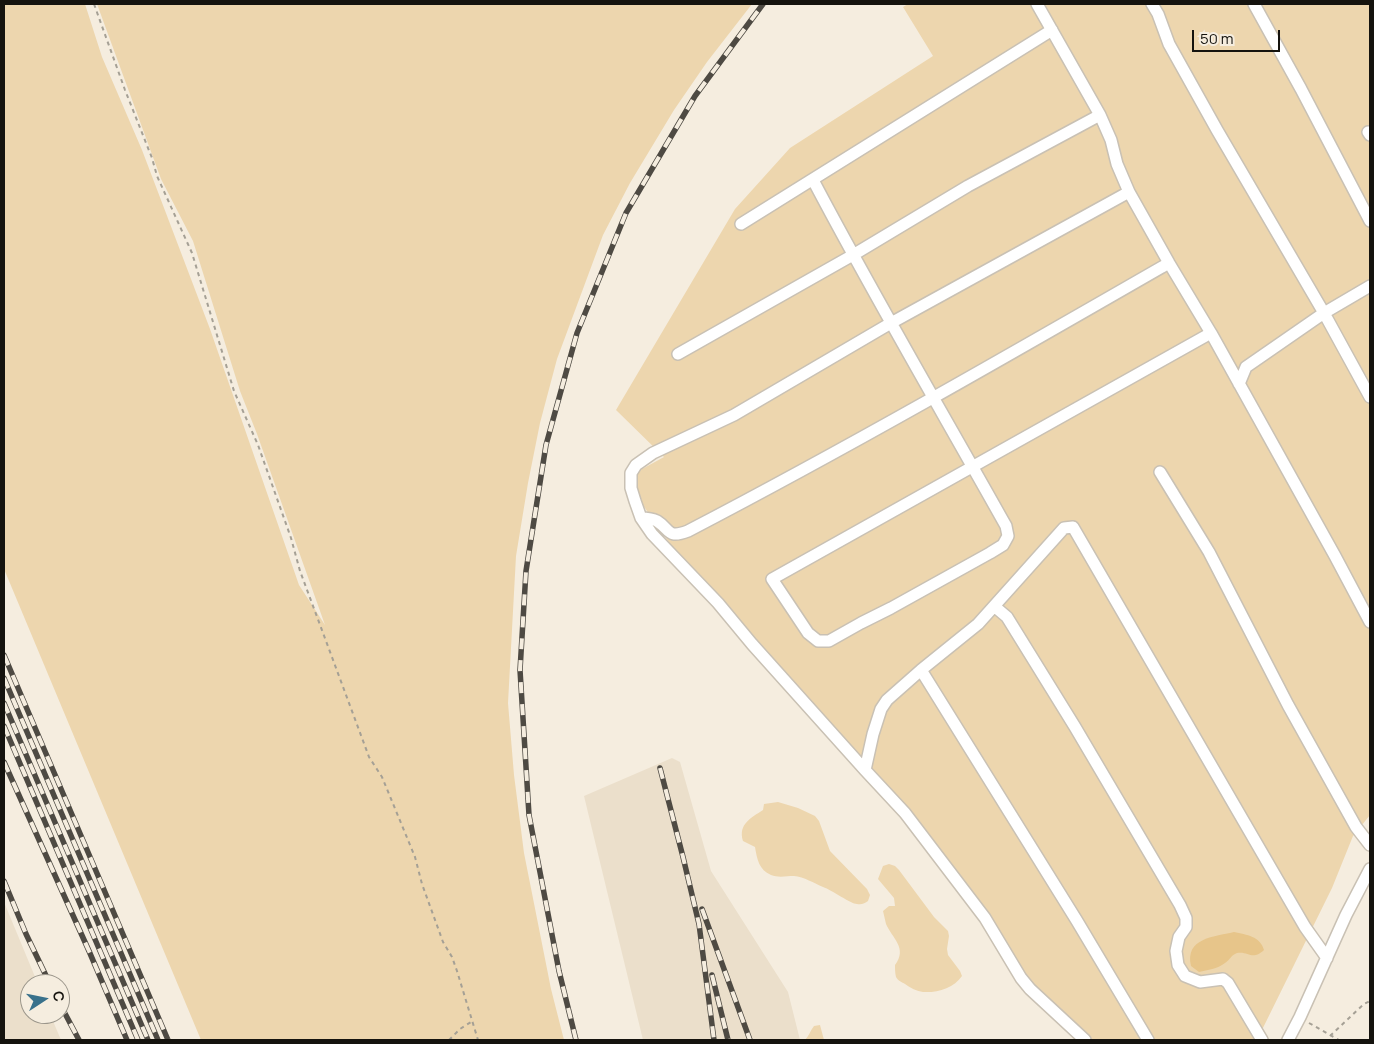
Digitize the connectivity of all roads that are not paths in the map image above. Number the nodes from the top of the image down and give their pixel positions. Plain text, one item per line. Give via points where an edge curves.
1 (1037, 4) edge
2 (1152, 4) edge
3 (1254, 4) edge
4 (1052, 30) junction
5 (1100, 115) junction
6 (813, 180) junction
7 (1129, 192) junction
8 (1370, 221) edge
9 (741, 224) dead end
10 (853, 255) junction
11 (1168, 263) junction
12 (1370, 286) edge
13 (1324, 313) junction
14 (891, 323) junction
15 (1211, 333) junction
16 (678, 354) dead end
17 (1239, 384) junction
18 (1370, 397) edge
19 (933, 398) junction
20 (973, 467) junction
21 (1160, 472) dead end
22 (642, 518) junction
23 (994, 606) junction
24 (1370, 622) edge
25 (921, 670) junction
26 (865, 770) junction
27 (1370, 845) edge
28 (1370, 869) edge
29 (1327, 958) junction
30 (1085, 1040) edge
31 (1148, 1040) edge
32 (1262, 1040) edge
33 (1288, 1040) edge

1 - 4 street
2 - 13 street via 1169,44
3 - 8 street
4 - 5 street
4 - 6 street
5 - 7 street
5 - 10 street via 968,186
6 - 9 street
6 - 10 street
7 - 11 street
7 - 14 street
10 - 14 street
10 - 16 street
11 - 15 street
11 - 19 street
12 - 13 street
13 - 17 street via 1246,366
13 - 18 street
14 - 19 street
14 - 22 street via 734,415 636,465 631,474 631,488
15 - 17 street
15 - 20 street
17 - 24 street
19 - 20 street
19 - 22 street via 688,531 669,533 656,520
20 - 20 street via 1006,526 1008,536 1003,545 829,641 818,641 808,633 772,579
21 - 27 street via 1209,552 1288,705 1356,827
22 - 26 street via 652,534 718,603
23 - 25 street via 978,624
23 - 29 street via 1064,528 1073,527 1305,927
23 - 32 street via 1013,625 1180,905 1186,927 1179,937 1176,951 1178,965 1185,976 1200,982 1223,979 1228,983
25 - 26 street via 881,709
25 - 31 street
26 - 30 street via 905,813 985,918 1021,978
28 - 29 street
29 - 33 street

